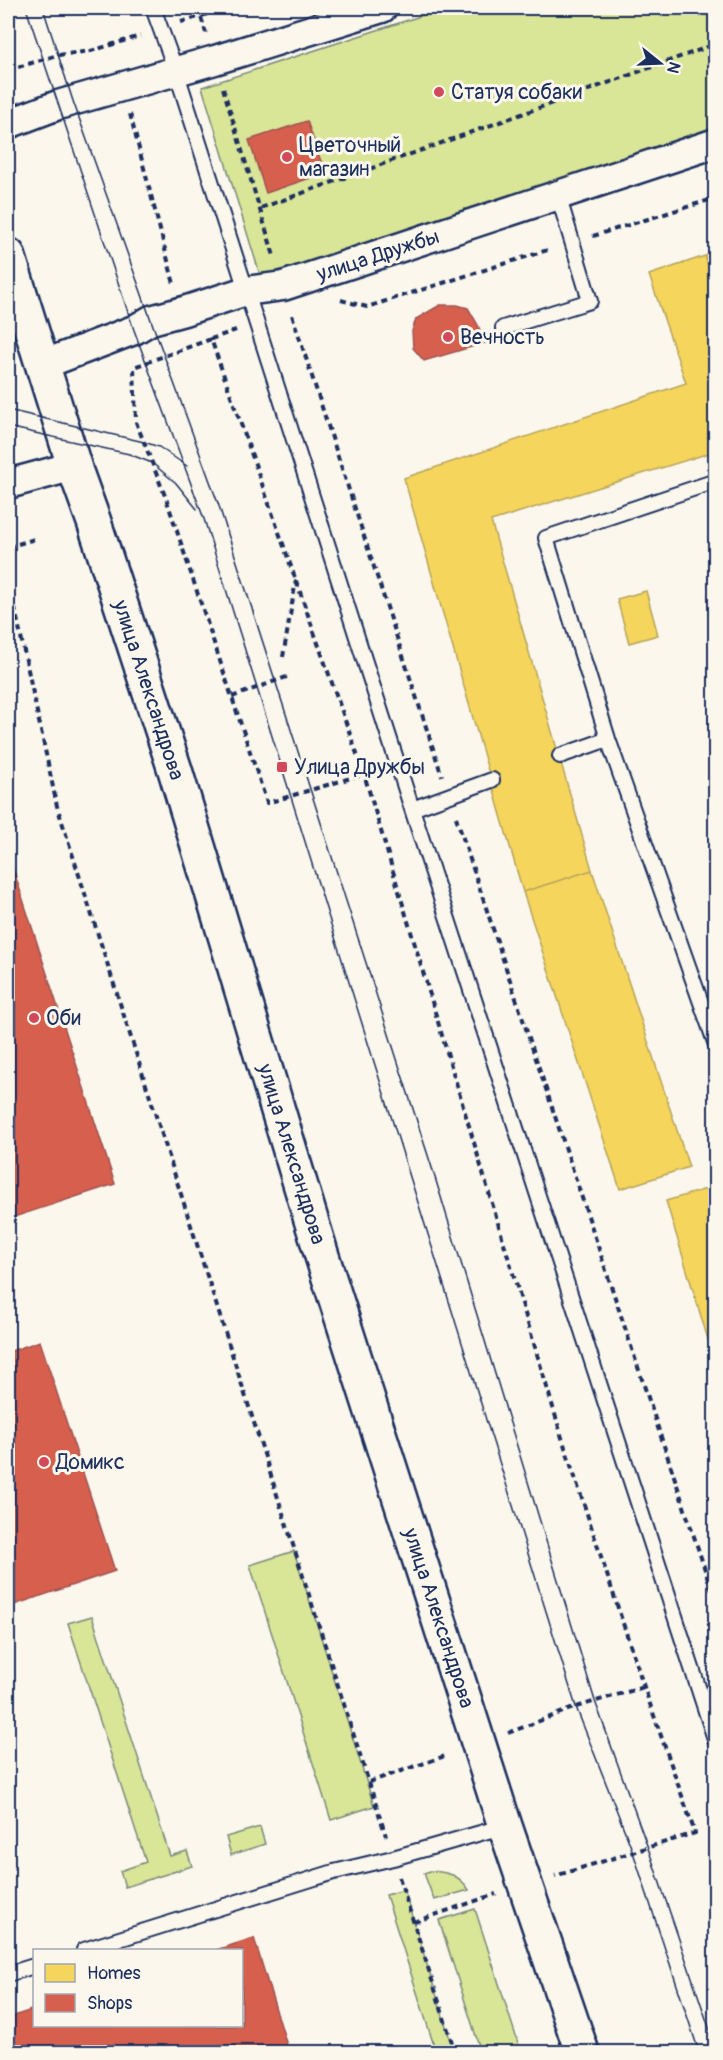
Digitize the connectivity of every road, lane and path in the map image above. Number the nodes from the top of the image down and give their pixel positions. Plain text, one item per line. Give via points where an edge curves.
1 (153, 8) edge
2 (229, 8) edge
3 (382, 8) edge
4 (160, 29) junction
5 (716, 44) edge
6 (8, 70) edge
7 (176, 71) junction
8 (123, 87) junction
9 (8, 124) edge
10 (716, 143) edge
11 (558, 195) junction
12 (716, 198) edge
13 (261, 208) dead end
14 (572, 242) junction
15 (8, 255) edge
16 (246, 291) junction
17 (184, 311) junction
18 (503, 328) dead end
19 (211, 339) dead end
20 (42, 365) junction
21 (74, 466) junction
22 (716, 481) edge
23 (8, 484) edge
24 (38, 538) dead end
25 (8, 547) edge
26 (8, 576) edge
27 (296, 580) dead end
28 (283, 657) dead end
29 (289, 676) dead end
30 (232, 697) junction
31 (608, 739) junction
32 (716, 746) edge
33 (716, 754) edge
34 (560, 756) dead end
35 (364, 774) dead end
36 (492, 780) dead end
37 (412, 809) junction
38 (716, 1045) edge
39 (716, 1742) edge
40 (505, 1826) junction
41 (393, 1858) junction
42 (87, 1949) edge
43 (33, 1966) edge
44 (8, 1974) edge
45 (455, 2052) edge
46 (582, 2052) edge

1 - 4 lane
2 - 4 path
3 - 7 street
4 - 6 path via 91,51 58,55
4 - 7 lane
5 - 13 path
7 - 8 street
7 - 16 lane
8 - 9 street
8 - 17 path via 170,273
10 - 11 street, улица Дружбы
11 - 14 lane
11 - 16 street, улица Дружбы via 283,286
12 - 14 path
14 - 18 lane via 590,301
15 - 20 main road, улица Александрова
16 - 17 street, улица Дружбы
16 - 37 lane
17 - 20 street, улица Дружбы via 151,320
19 - 30 path via 134,367 136,422 167,501
20 - 21 main road, улица Александрова
21 - 23 street
21 - 40 main road, улица Александрова via 175,770 322,1256
22 - 31 lane via 546,538
24 - 25 path
26 - 41 path via 57,806
27 - 28 path
29 - 30 path
30 - 35 path via 267,803
31 - 34 lane
31 - 38 lane
32 - 33 path
36 - 37 lane
37 - 39 lane
40 - 41 lane
40 - 46 main road, улица Александрова
41 - 42 lane via 334,1872
41 - 45 path
43 - 44 lane

